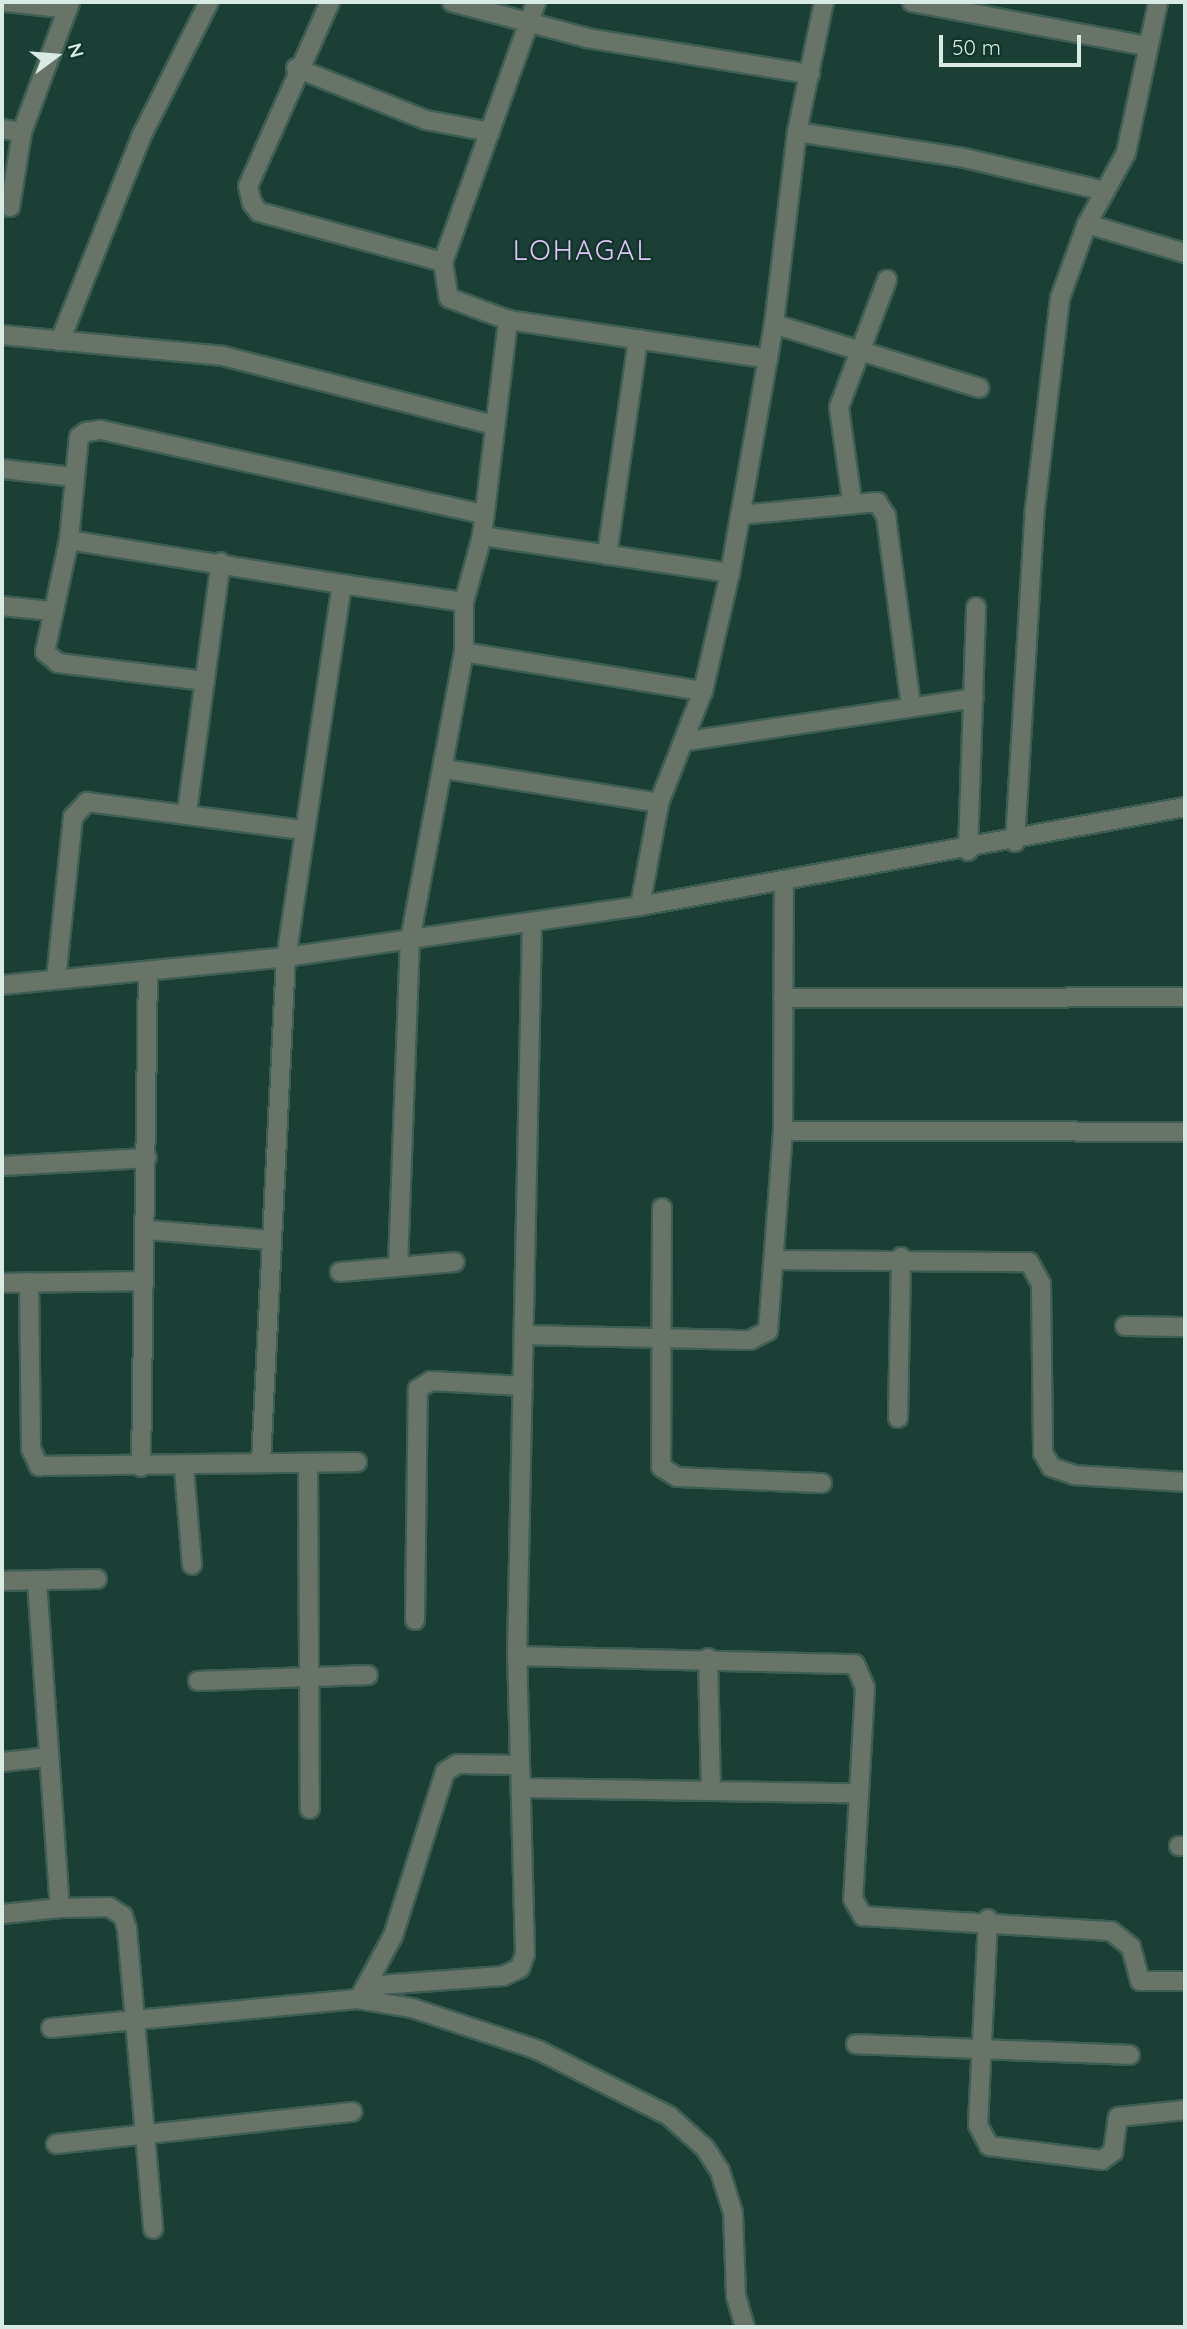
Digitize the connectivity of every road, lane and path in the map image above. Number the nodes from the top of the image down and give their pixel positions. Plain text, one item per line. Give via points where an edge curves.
1 (6, 2) edge
2 (209, 2) edge
3 (330, 2) edge
4 (452, 2) edge
5 (536, 2) edge
6 (824, 2) edge
7 (912, 2) edge
8 (1158, 2) edge
9 (69, 5) edge
10 (530, 24) junction
11 (1148, 46) junction
12 (296, 68) junction
13 (810, 74) junction
14 (2, 129) edge
15 (22, 131) junction
16 (490, 132) junction
17 (797, 132) junction
18 (1105, 191) junction
19 (10, 206) dead end
20 (1087, 225) junction
21 (1185, 253) edge
22 (443, 262) junction
23 (887, 280) dead end
24 (508, 320) junction
25 (774, 324) junction
26 (2, 335) edge
27 (638, 339) junction
28 (60, 341) junction
29 (858, 350) junction
30 (768, 359) junction
31 (979, 388) dead end
32 (494, 425) junction
33 (2, 470) edge
34 (73, 477) junction
35 (852, 501) junction
36 (482, 514) junction
37 (740, 515) junction
38 (482, 536) junction
39 (69, 540) junction
40 (607, 555) junction
41 (221, 562) junction
42 (730, 573) junction
43 (342, 584) junction
44 (464, 602) junction
45 (2, 606) edge
46 (976, 607) dead end
47 (51, 611) junction
48 (464, 652) junction
49 (205, 681) junction
50 (703, 691) junction
51 (974, 698) junction
52 (911, 706) junction
53 (687, 741) junction
54 (445, 769) junction
55 (659, 803) junction
56 (1185, 807) edge
57 (187, 812) junction
58 (303, 830) junction
59 (1015, 842) junction
60 (968, 851) junction
61 (784, 882) junction
62 (640, 906) junction
63 (532, 922) junction
64 (410, 940) junction
65 (286, 957) junction
66 (148, 971) junction
67 (56, 979) junction
68 (2, 985) edge
69 (1185, 997) edge
70 (783, 998) junction
71 (783, 1131) junction
72 (1185, 1132) edge
73 (147, 1157) junction
74 (2, 1166) edge
75 (662, 1208) dead end
76 (148, 1230) junction
77 (270, 1240) junction
78 (901, 1257) junction
79 (776, 1261) junction
80 (455, 1262) dead end
81 (398, 1265) junction
82 (340, 1272) dead end
83 (143, 1281) junction
84 (29, 1282) junction
85 (2, 1283) edge
86 (1125, 1326) dead end
87 (1185, 1326) edge
88 (524, 1335) junction
89 (657, 1337) junction
90 (523, 1386) junction
91 (898, 1418) dead end
92 (261, 1462) junction
93 (357, 1462) dead end
94 (141, 1466) junction
95 (308, 1466) junction
96 (184, 1469) junction
97 (1185, 1482) edge
98 (822, 1483) dead end
99 (192, 1565) dead end
100 (97, 1579) dead end
101 (2, 1581) edge
102 (37, 1581) junction
103 (415, 1620) dead end
104 (517, 1656) junction
105 (708, 1658) junction
106 (368, 1675) dead end
107 (309, 1679) junction
108 (198, 1681) dead end
109 (49, 1757) junction
110 (2, 1762) edge
111 (520, 1765) junction
112 (521, 1788) junction
113 (711, 1788) junction
114 (855, 1793) junction
115 (310, 1809) dead end
116 (60, 1908) junction
117 (2, 1914) edge
118 (988, 1919) junction
119 (1185, 1981) edge
120 (362, 1993) junction
121 (134, 2016) junction
122 (51, 2028) dead end
123 (856, 2044) dead end
124 (984, 2050) junction
125 (1130, 2055) dead end
126 (1185, 2109) edge
127 (352, 2112) dead end
128 (145, 2135) junction
129 (56, 2144) dead end
130 (153, 2230) dead end
131 (745, 2327) edge

1 - 9 street
2 - 28 street via 141,137
3 - 12 street
4 - 10 street
5 - 10 street
6 - 13 street
7 - 11 street
8 - 11 street
9 - 15 street
10 - 13 street
10 - 16 street
11 - 18 street via 1126,153
12 - 16 street via 425,120
12 - 22 street via 248,186 259,212
13 - 17 street
14 - 15 street
15 - 19 street
16 - 22 street
17 - 18 street via 964,158
17 - 25 street
18 - 20 street
20 - 21 street
20 - 59 street via 1060,298 1049,365
22 - 24 street via 449,298
23 - 29 street
24 - 27 street
24 - 32 street
25 - 29 street
25 - 30 street
26 - 28 street
27 - 30 street
27 - 40 street
28 - 32 street via 223,356
29 - 31 street
29 - 35 street via 839,407
30 - 37 street
32 - 36 street
33 - 34 street
34 - 36 street via 79,437 101,430
34 - 39 street
35 - 37 street
35 - 52 street via 877,502 886,516
36 - 38 street
37 - 42 street
38 - 40 street
38 - 44 street
39 - 41 street
39 - 47 street
40 - 42 street
41 - 43 street
41 - 49 street
42 - 50 street
43 - 44 street
43 - 58 street
44 - 48 street
45 - 47 street
46 - 51 street
47 - 49 street via 44,646 58,663
48 - 50 street
48 - 54 street
49 - 57 street
50 - 53 street
51 - 52 street
51 - 60 street
52 - 53 street
53 - 55 street
54 - 55 street
54 - 64 street
55 - 62 street
56 - 59 street
57 - 58 street
57 - 67 street via 94,801 79,808
58 - 65 street
59 - 60 street
60 - 61 street
61 - 62 street
61 - 70 street
62 - 63 street
63 - 64 street
63 - 88 street
64 - 65 street
64 - 81 street
65 - 66 street
65 - 77 street
66 - 67 street
66 - 73 street
67 - 68 street
69 - 70 street
70 - 71 street
71 - 72 street
71 - 79 street
73 - 74 street
73 - 76 street
75 - 89 street
76 - 77 street
76 - 83 street
77 - 92 street
78 - 79 street
78 - 91 street
78 - 97 street via 1029,1262 1041,1284 1043,1453 1051,1467 1074,1475
79 - 89 street via 768,1331 750,1340
80 - 81 street
81 - 82 street
83 - 84 street
83 - 94 street
84 - 85 street
84 - 94 street via 34,1460 49,1469
86 - 87 street
88 - 89 street
88 - 90 street
89 - 98 street via 659,1457 666,1475
90 - 103 street via 431,1381 418,1390
90 - 104 street
92 - 95 street
92 - 96 street
93 - 95 street
94 - 96 street
95 - 107 street
96 - 99 street
100 - 102 street
101 - 102 street
102 - 109 street
104 - 105 street
104 - 111 street
105 - 113 street
105 - 114 street via 855,1664 865,1687
106 - 107 street
107 - 108 street
107 - 115 street
109 - 110 street
109 - 116 street
111 - 112 street
111 - 120 street via 457,1764 445,1772 393,1936
112 - 113 street
112 - 120 street via 525,1954 520,1968 503,1976
113 - 114 street
114 - 118 street via 853,1899 863,1916
116 - 117 street
116 - 121 street via 109,1907 123,1916
118 - 119 street via 1111,1931 1130,1947 1140,1981
118 - 124 street
120 - 121 street
120 - 131 street via 494,2032 669,2116 720,2171 733,2213 736,2296
121 - 122 street
121 - 128 street
123 - 124 street
124 - 125 street
124 - 126 street via 978,2125 989,2146 1102,2160 1113,2152 1118,2117
127 - 128 street
128 - 129 street
128 - 130 street

